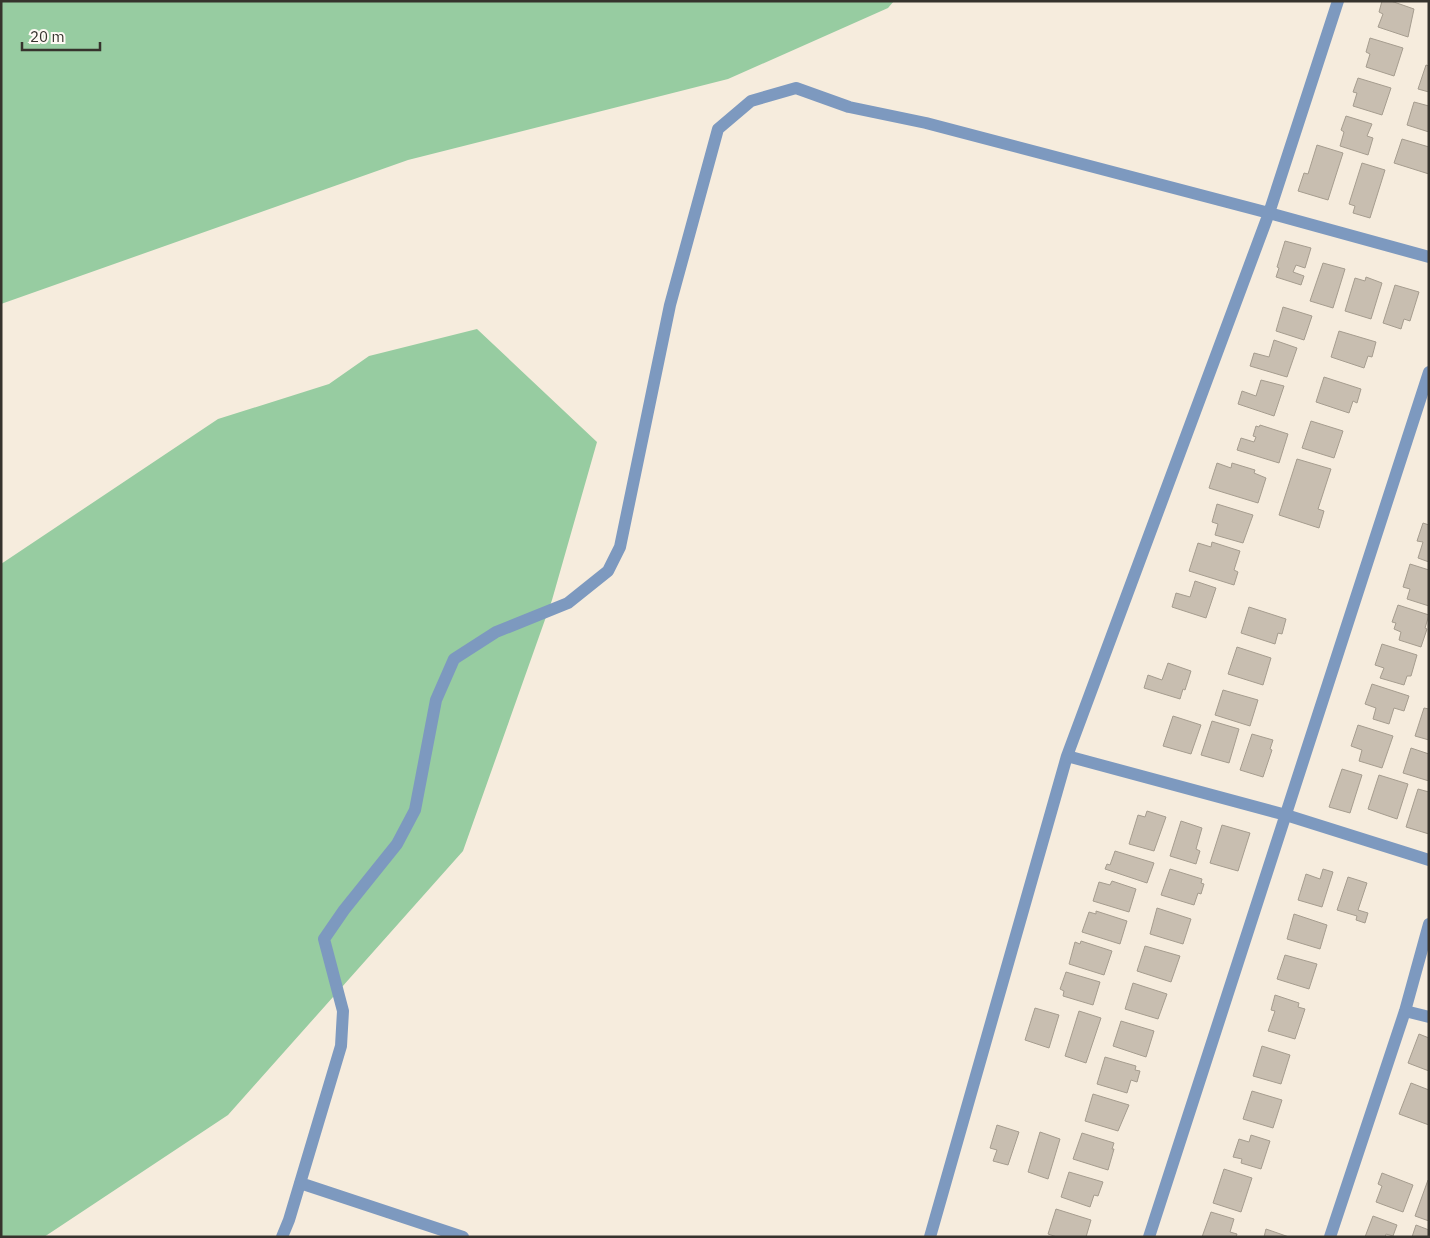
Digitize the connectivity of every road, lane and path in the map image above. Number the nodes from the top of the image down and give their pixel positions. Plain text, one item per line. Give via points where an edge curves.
1 (1338, 1) edge
2 (1269, 213) junction
3 (1429, 257) edge
4 (1429, 372) edge
5 (1068, 756) junction
6 (1286, 815) junction
7 (1429, 860) edge
8 (1429, 924) edge
9 (1405, 1011) junction
10 (1429, 1017) edge
11 (300, 1183) junction
12 (282, 1237) edge
13 (463, 1237) edge
14 (930, 1237) edge
15 (1149, 1237) edge
16 (1330, 1237) edge

1 - 2 street
2 - 3 street
2 - 5 street
2 - 11 street via 926,123 849,107 796,88 751,101 718,129 670,305 620,547 608,571 568,603 496,632 454,659 436,700 415,810 397,844 324,939 343,1011 341,1046
4 - 6 street
5 - 6 street
5 - 14 street
6 - 7 street
6 - 15 street
8 - 9 street
9 - 10 street
9 - 16 street
11 - 12 street
11 - 13 street

